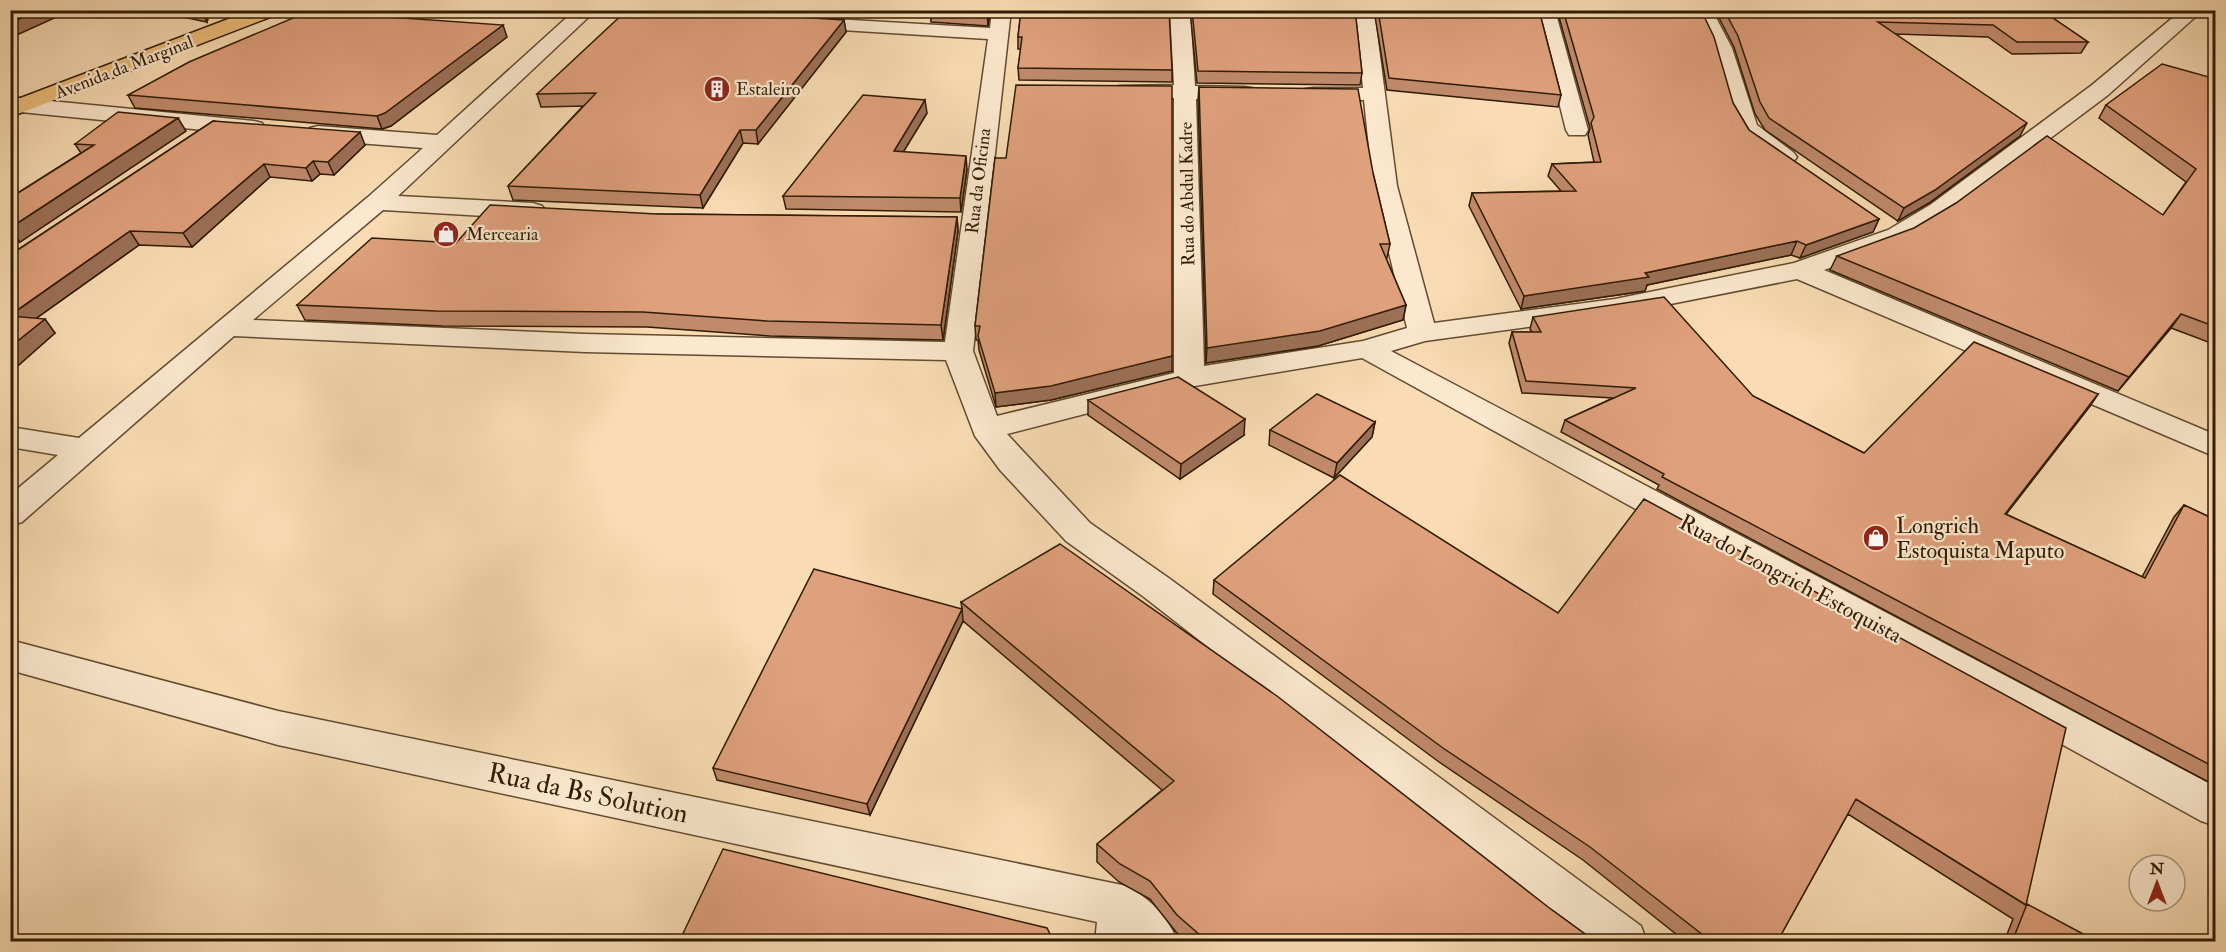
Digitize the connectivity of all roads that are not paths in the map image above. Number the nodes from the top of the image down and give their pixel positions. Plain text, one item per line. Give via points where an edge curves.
1 (227, 10) edge
2 (271, 10) edge
3 (587, 10) edge
4 (1180, 10) edge
5 (1364, 10) edge
6 (1545, 10) edge
7 (1702, 10) edge
8 (2194, 10) edge
9 (784, 22) edge
10 (1000, 22) edge
11 (1105, 91) edge
12 (1185, 92) junction
13 (1267, 94) edge
14 (1290, 94) edge
15 (1373, 94) junction
16 (13, 103) edge
17 (214, 125) junction
18 (271, 129) edge
19 (1577, 130) dead end
20 (294, 131) edge
21 (442, 142) junction
22 (187, 143) edge
23 (1802, 169) edge
24 (377, 202) junction
25 (555, 212) edge
26 (1800, 270) junction
27 (227, 327) junction
28 (1422, 333) junction
29 (1366, 349) junction
30 (958, 351) junction
31 (1189, 378) junction
32 (986, 429) junction
33 (10, 437) edge
34 (2216, 447) edge
35 (84, 449) junction
36 (10, 514) edge
37 (10, 655) edge
38 (2216, 808) edge
39 (1120, 924) edge
40 (1155, 942) edge
41 (1624, 942) edge

1 - 16 main road, Avenida da Marginal
2 - 16 main road, Avenida da Marginal
3 - 21 street
4 - 12 street, Rua do Abdul Kadre
5 - 15 street
6 - 19 street
7 - 23 street via 1722,48 1746,126 1754,136
8 - 26 street via 2100,90 1939,210 1888,228
9 - 10 street
10 - 30 street, Rua da Oficina via 1002,89 961,222
11 - 12 street
12 - 13 street
12 - 31 street, Rua do Abdul Kadre
14 - 15 street
15 - 28 street via 1385,186
16 - 17 street
17 - 18 street
17 - 22 street
20 - 21 street
21 - 24 street
24 - 25 street
24 - 27 street
26 - 28 street via 1615,307
26 - 34 street
27 - 30 street via 585,343
27 - 35 street
28 - 29 street
29 - 31 street
29 - 38 street, Rua do Longrich Estoquista
30 - 32 street
31 - 32 street
32 - 41 street via 1078,532
33 - 35 street
35 - 36 street
37 - 39 street, Rua da Bs Solution via 278,728
39 - 40 street, Rua da Bs Solution

